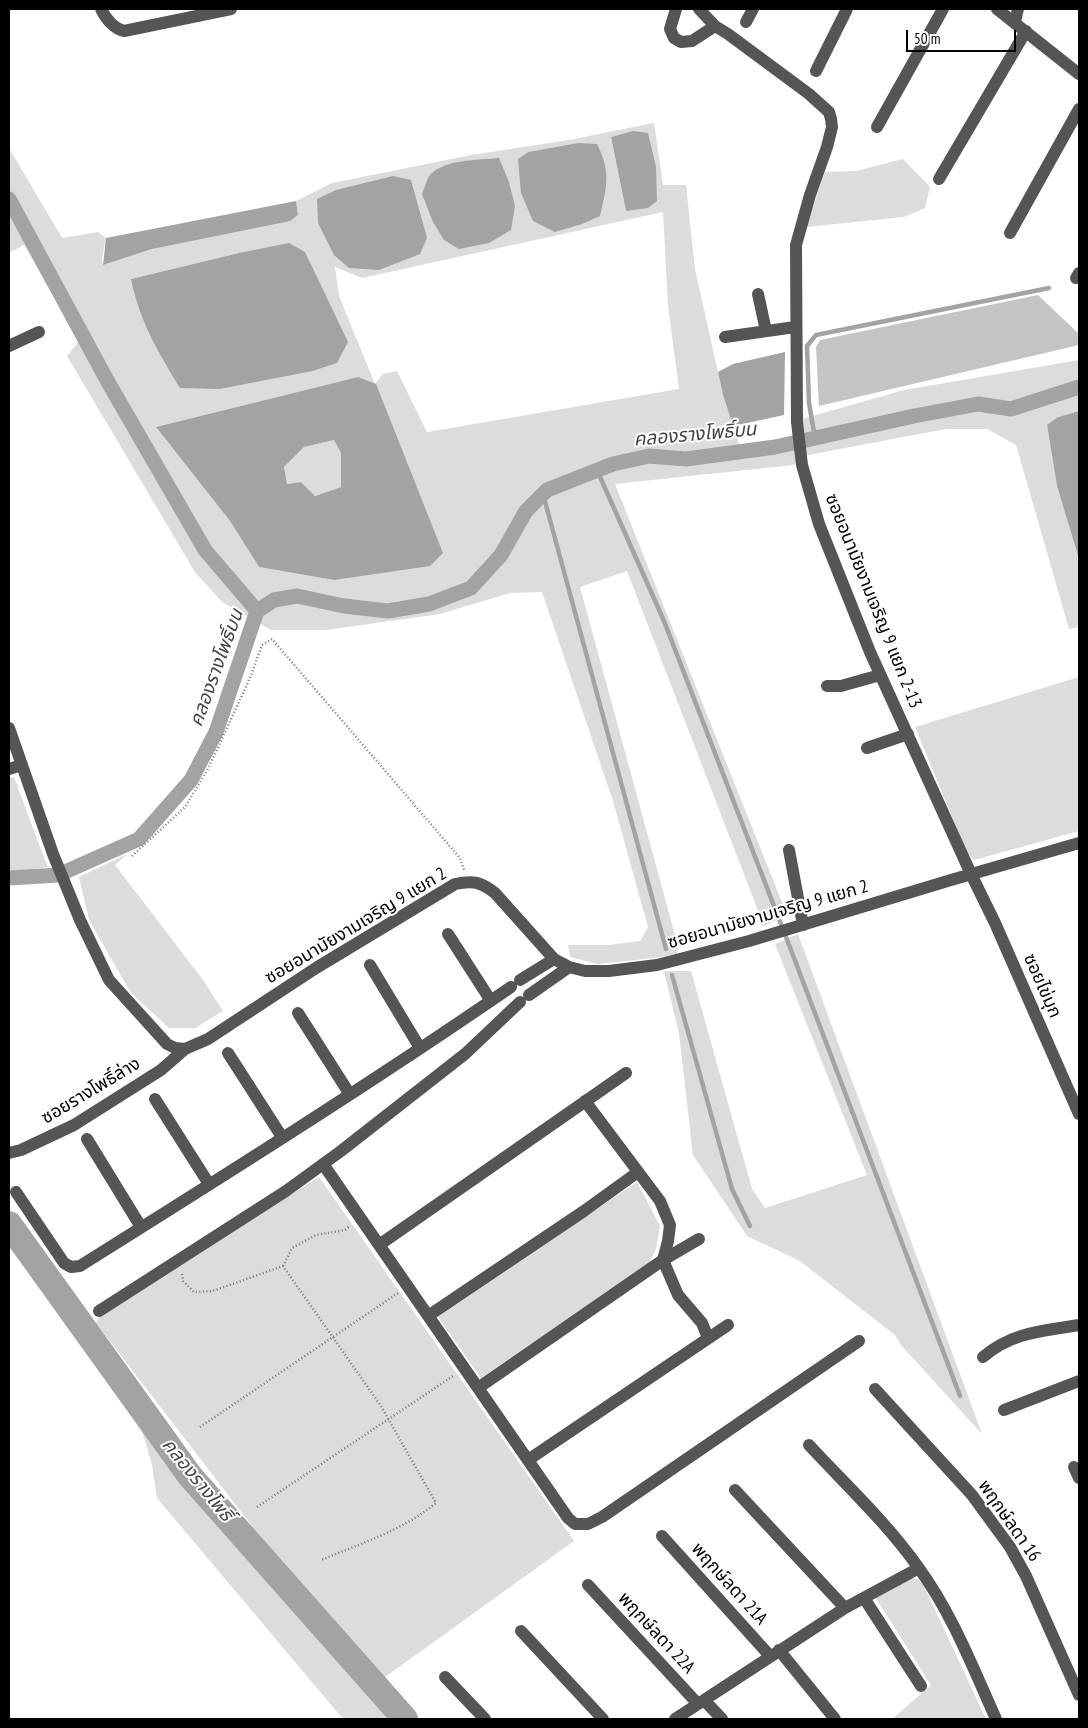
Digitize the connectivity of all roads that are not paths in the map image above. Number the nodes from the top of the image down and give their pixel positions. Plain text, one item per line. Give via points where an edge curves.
1 (101, 9) edge
2 (231, 9) edge
3 (676, 9) edge
4 (698, 9) edge
5 (753, 9) edge
6 (847, 9) edge
7 (943, 9) edge
8 (997, 9) edge
9 (1018, 9) edge
10 (746, 22) dead end
11 (1015, 22) junction
12 (715, 26) junction
13 (1026, 31) junction
14 (816, 70) dead end
15 (1079, 74) edge
16 (1079, 109) edge
17 (877, 127) dead end
18 (939, 180) dead end
19 (1010, 234) dead end
20 (758, 294) dead end
21 (796, 327) junction
22 (766, 331) junction
23 (39, 332) dead end
24 (725, 337) dead end
25 (9, 346) edge
26 (880, 675) junction
27 (827, 686) dead end
28 (9, 728) edge
29 (908, 734) junction
30 (867, 748) dead end
31 (22, 765) junction
32 (9, 769) edge
33 (1079, 843) edge
34 (789, 850) dead end
35 (971, 874) junction
36 (803, 925) junction
37 (448, 934) dead end
38 (554, 959) junction
39 (370, 966) dead end
40 (569, 967) junction
41 (511, 987) junction
42 (491, 1001) junction
43 (520, 1002) junction
44 (298, 1013) dead end
45 (420, 1048) junction
46 (185, 1049) junction
47 (228, 1053) dead end
48 (626, 1073) dead end
49 (349, 1093) junction
50 (155, 1098) dead end
51 (585, 1101) junction
52 (1079, 1114) edge
53 (282, 1137) junction
54 (87, 1138) dead end
55 (9, 1153) edge
56 (323, 1164) junction
57 (638, 1172) junction
58 (209, 1184) junction
59 (16, 1192) dead end
60 (141, 1228) junction
61 (699, 1239) dead end
62 (379, 1244) junction
63 (663, 1260) junction
64 (99, 1311) dead end
65 (428, 1316) junction
66 (728, 1325) dead end
67 (1079, 1325) edge
68 (708, 1338) junction
69 (859, 1341) dead end
70 (984, 1357) dead end
71 (1079, 1381) edge
72 (478, 1388) junction
73 (875, 1389) dead end
74 (1004, 1410) dead end
75 (809, 1445) dead end
76 (528, 1460) junction
77 (735, 1490) dead end
78 (662, 1536) dead end
79 (919, 1568) junction
80 (588, 1586) dead end
81 (864, 1598) junction
82 (845, 1608) junction
83 (521, 1631) dead end
84 (774, 1653) junction
85 (445, 1678) dead end
86 (921, 1686) dead end
87 (1079, 1695) edge
88 (701, 1702) junction
89 (485, 1719) edge
90 (604, 1719) edge
91 (676, 1719) edge
92 (722, 1719) edge
93 (835, 1719) edge
94 (996, 1719) edge

1 - 2 street via 110,23 124,31
3 - 12 street via 670,29 674,38 681,42 692,41
4 - 12 street, ซอยอนามัยงามเจริญ 9 แยก 2-13
5 - 10 street
6 - 14 street
7 - 17 street
8 - 11 street
9 - 11 street
11 - 13 street
12 - 21 street, ซอยอนามัยงามเจริญ 9 แยก 2-13 via 809,94 829,112 831,119 827,147 796,245
13 - 15 street
13 - 18 street
16 - 19 street
20 - 22 street
21 - 22 street
21 - 26 street, ซอยอนามัยงามเจริญ 9 แยก 2-13 via 797,422 802,465 819,524
22 - 24 street
23 - 25 street
26 - 27 street via 841,686
26 - 29 street, ซอยอนามัยงามเจริญ 9 แยก 2-13
28 - 31 street
29 - 30 street
29 - 35 street, ซอยอนามัยงามเจริญ 9 แยก 2-13
31 - 32 street
31 - 46 street via 53,854 109,980 167,1044
33 - 35 street, ซอยอนามัยงามเจริญ 9 แยก 2
34 - 36 street
35 - 36 street, ซอยอนามัยงามเจริญ 9 แยก 2
35 - 52 street, ซอยไข่มุก
36 - 40 street, ซอยอนามัยงามเจริญ 9 แยก 2 via 657,965 609,971
37 - 42 street
38 - 40 street, ซอยอนามัยงามเจริญ 9 แยก 2
38 - 41 street
38 - 46 street, ซอยอนามัยงามเจริญ 9 แยก 2 via 495,893 484,884 467,881 435,895 208,1039
39 - 45 street
40 - 43 street
41 - 42 street
41 - 43 street
42 - 45 street
43 - 56 street via 466,1054
44 - 49 street
45 - 49 street
46 - 55 street, ซอยรางโพธิ์ล่าง via 161,1070 74,1125
47 - 53 street
48 - 51 street
49 - 53 street
50 - 58 street
51 - 57 street
51 - 62 street
53 - 58 street
54 - 60 street
56 - 62 street
56 - 64 street
57 - 63 street via 660,1201 670,1225
57 - 65 street
58 - 60 street
59 - 60 street via 64,1263 71,1267 80,1266
61 - 63 street
62 - 65 street
63 - 68 street via 678,1295 702,1323
63 - 72 street
65 - 72 street
66 - 68 street
67 - 70 street via 1010,1339
68 - 76 street
69 - 76 street via 588,1524 575,1524 568,1518
71 - 74 street
72 - 76 street
73 - 87 street, พฤกษ์ลดา 16 via 972,1495 1010,1547
75 - 79 street via 875,1515
77 - 82 street
78 - 84 street, พฤกษ์ลดา 21A
79 - 81 street
79 - 94 street via 953,1625
80 - 88 street, พฤกษ์ลดา 22A
81 - 82 street
81 - 86 street
82 - 84 street
83 - 90 street
84 - 88 street
84 - 93 street, พฤกษ์ลดา 21A
85 - 89 street
88 - 91 street
88 - 92 street, พฤกษ์ลดา 22A

